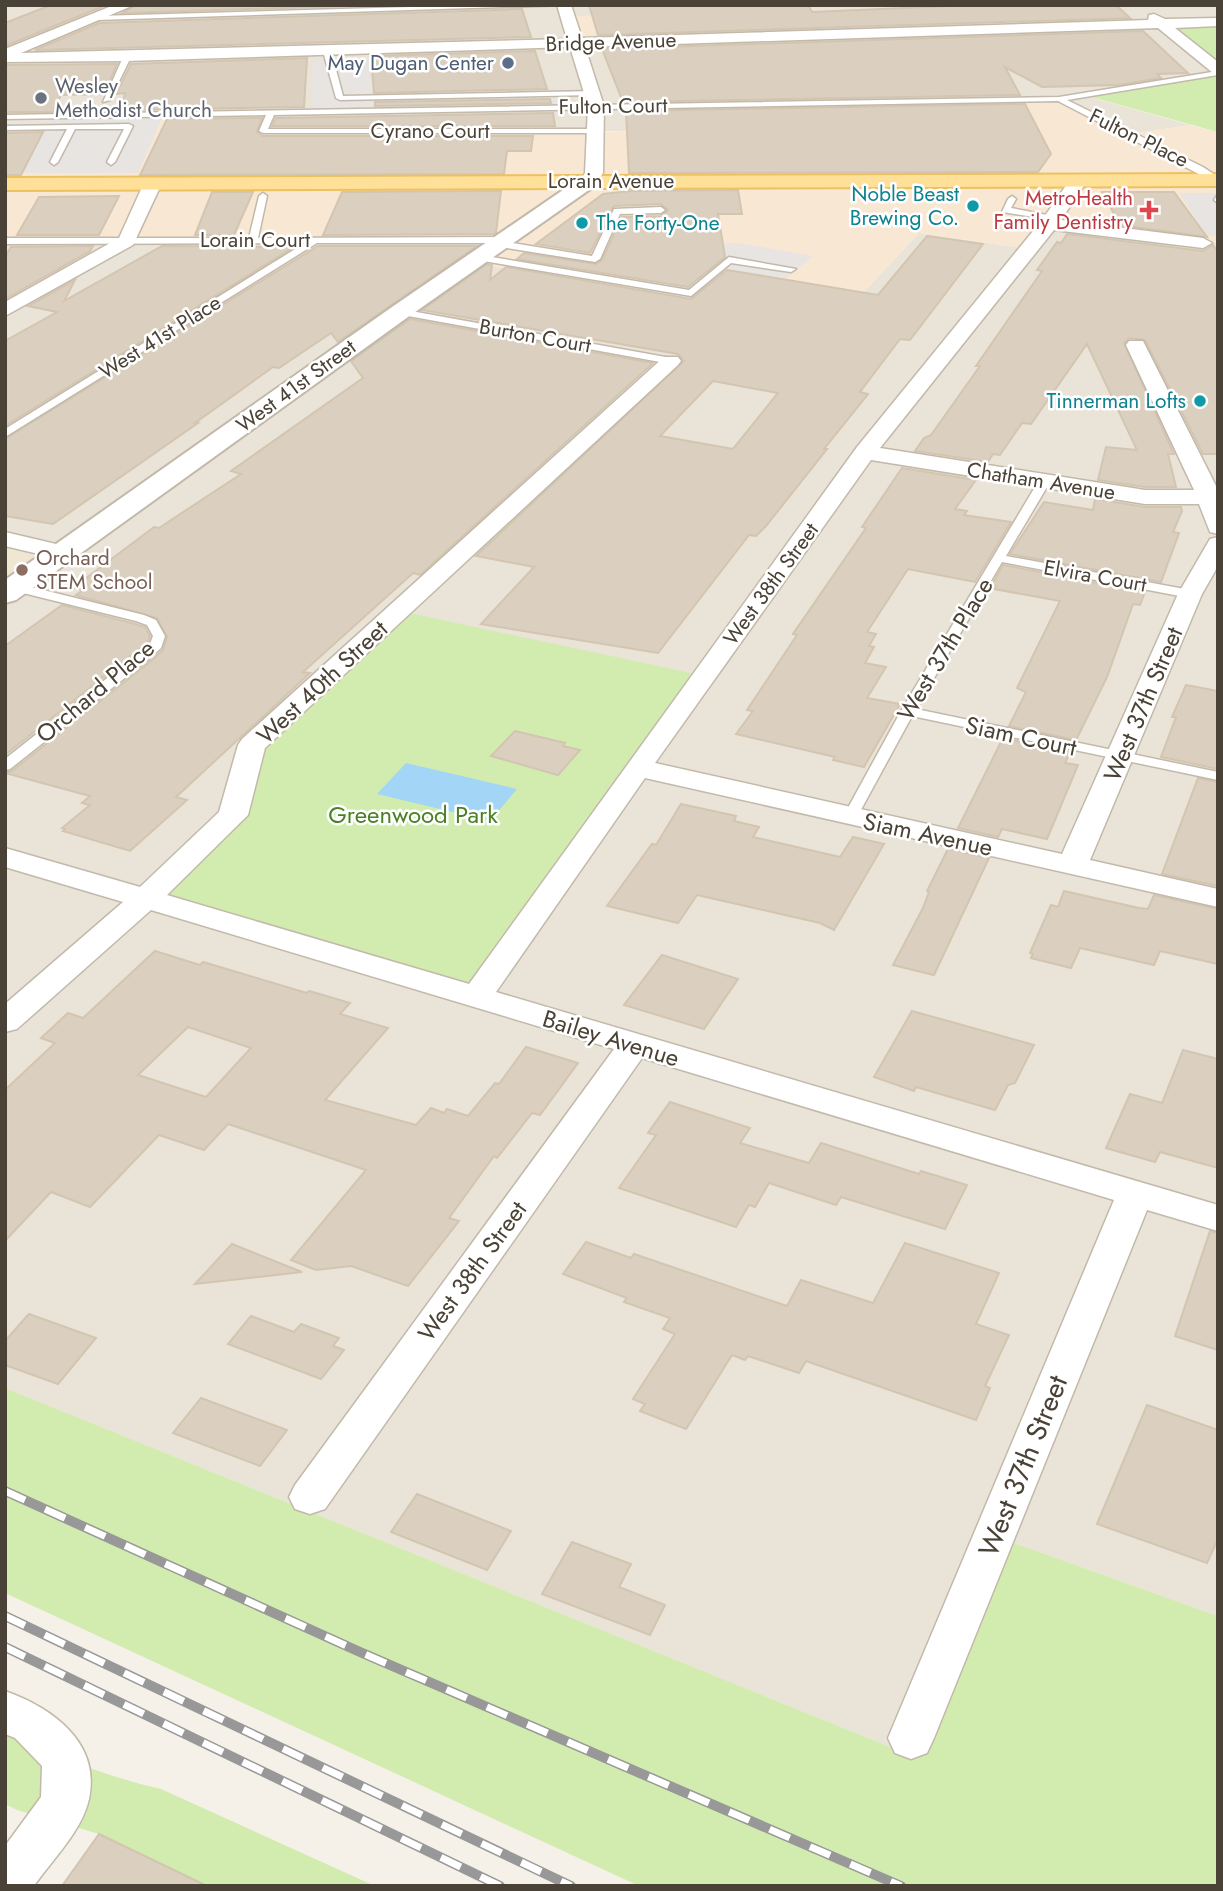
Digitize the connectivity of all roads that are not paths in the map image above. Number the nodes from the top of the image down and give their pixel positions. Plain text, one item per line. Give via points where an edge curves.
1 (127, 5) edge
2 (564, 5) edge
3 (1140, 5) edge
4 (97, 18) junction
5 (1218, 22) edge
6 (1161, 24) junction
7 (577, 43) junction
8 (327, 51) junction
9 (5, 56) edge
10 (127, 57) junction
11 (1218, 72) edge
12 (1059, 99) junction
13 (106, 100) dead end
14 (595, 100) junction
15 (271, 112) junction
16 (5, 117) edge
17 (72, 127) junction
18 (5, 128) edge
19 (597, 131) junction
20 (54, 162) dead end
21 (111, 162) dead end
22 (589, 181) junction
23 (1078, 181) junction
24 (5, 184) edge
25 (152, 185) junction
26 (1217, 190) edge
27 (263, 196) dead end
28 (1012, 199) dead end
29 (662, 210) dead end
30 (1005, 210) junction
31 (1051, 220) junction
32 (998, 222) dead end
33 (127, 240) junction
34 (253, 240) junction
35 (316, 240) junction
36 (5, 241) edge
37 (1203, 243) dead end
38 (495, 247) junction
39 (791, 269) dead end
40 (5, 310) edge
41 (400, 312) junction
42 (1136, 345) dead end
43 (671, 361) joint
44 (5, 434) edge
45 (865, 452) junction
46 (1044, 482) junction
47 (1213, 497) edge
48 (1218, 527) edge
49 (5, 539) edge
50 (1218, 544) edge
51 (64, 553) junction
52 (999, 558) junction
53 (10, 590) edge
54 (1191, 594) junction
55 (908, 711) junction
56 (1120, 757) junction
57 (5, 766) edge
58 (640, 768) junction
59 (1218, 776) edge
60 (850, 817) junction
61 (5, 857) edge
62 (1072, 866) junction
63 (1218, 898) edge
64 (145, 899) junction
65 (476, 998) junction
66 (5, 1022) edge
67 (635, 1044) junction
68 (1135, 1194) junction
69 (1218, 1218) edge
70 (310, 1497) dead end
71 (5, 1712) edge
72 (911, 1738) dead end
73 (5, 1885) edge

1 - 4 street
2 - 4 lane
2 - 7 street
3 - 6 street
4 - 9 street
5 - 6 street, Bridge Avenue
6 - 7 street, Bridge Avenue
6 - 11 street
7 - 8 street, Bridge Avenue
7 - 14 street
8 - 10 street, Bridge Avenue
8 - 14 lane via 340,98
9 - 10 street, Bridge Avenue
10 - 13 lane
11 - 12 lane, Fulton Court
12 - 14 lane, Fulton Court
12 - 26 lane, Fulton Place via 1200,169
14 - 15 lane, Fulton Court
14 - 19 street
15 - 16 lane, Fulton Court
15 - 19 lane, Cyrano Court via 263,131
17 - 18 lane
17 - 20 lane
17 - 21 lane via 129,126
19 - 22 street via 594,173
22 - 23 main road, Lorain Avenue
22 - 25 main road, Lorain Avenue
22 - 38 street, West 41st Street
23 - 26 main road, Lorain Avenue
23 - 31 street, West 38th Street
24 - 25 main road, Lorain Avenue
25 - 33 street
27 - 34 lane
28 - 30 lane
29 - 38 lane via 617,211 595,259
30 - 31 lane
30 - 32 lane
31 - 37 street
31 - 45 street, West 38th Street
33 - 34 lane, Lorain Court
33 - 36 lane, Lorain Court
33 - 40 street
34 - 35 lane, Lorain Court
35 - 38 lane, Lorain Court
35 - 44 lane, West 41st Place
38 - 39 lane via 691,293 729,260
38 - 41 street, West 41st Street
41 - 43 lane, Burton Court
41 - 51 street, West 41st Street
42 - 47 street
43 - 64 street, West 40th Street via 252,745 233,816
45 - 46 street, Chatham Avenue
45 - 58 street, West 38th Street
46 - 47 street, Chatham Avenue via 1145,497
46 - 52 lane, West 37th Place
47 - 48 street
49 - 51 street
50 - 54 street, West 37th Street
51 - 53 street, West 41st Street
52 - 54 lane, Elvira Court
52 - 55 lane, West 37th Place
53 - 57 lane, Orchard Place via 140,618 152,624 159,636 145,655
54 - 56 street, West 37th Street
55 - 56 lane, Siam Court
55 - 60 lane, West 37th Place
56 - 59 lane, Siam Court
56 - 62 street, West 37th Street
58 - 60 street, Siam Avenue
58 - 65 street, West 38th Street
60 - 62 street, Siam Avenue
61 - 64 street, Bailey Avenue
62 - 63 street, Siam Avenue
64 - 65 street, Bailey Avenue
64 - 66 street, West 40th Street
65 - 67 street, Bailey Avenue
67 - 68 street, Bailey Avenue
67 - 70 street, West 38th Street
68 - 69 street, Bailey Avenue
68 - 72 street, West 37th Street
71 - 73 street via 31,1724 65,1758 65,1799

